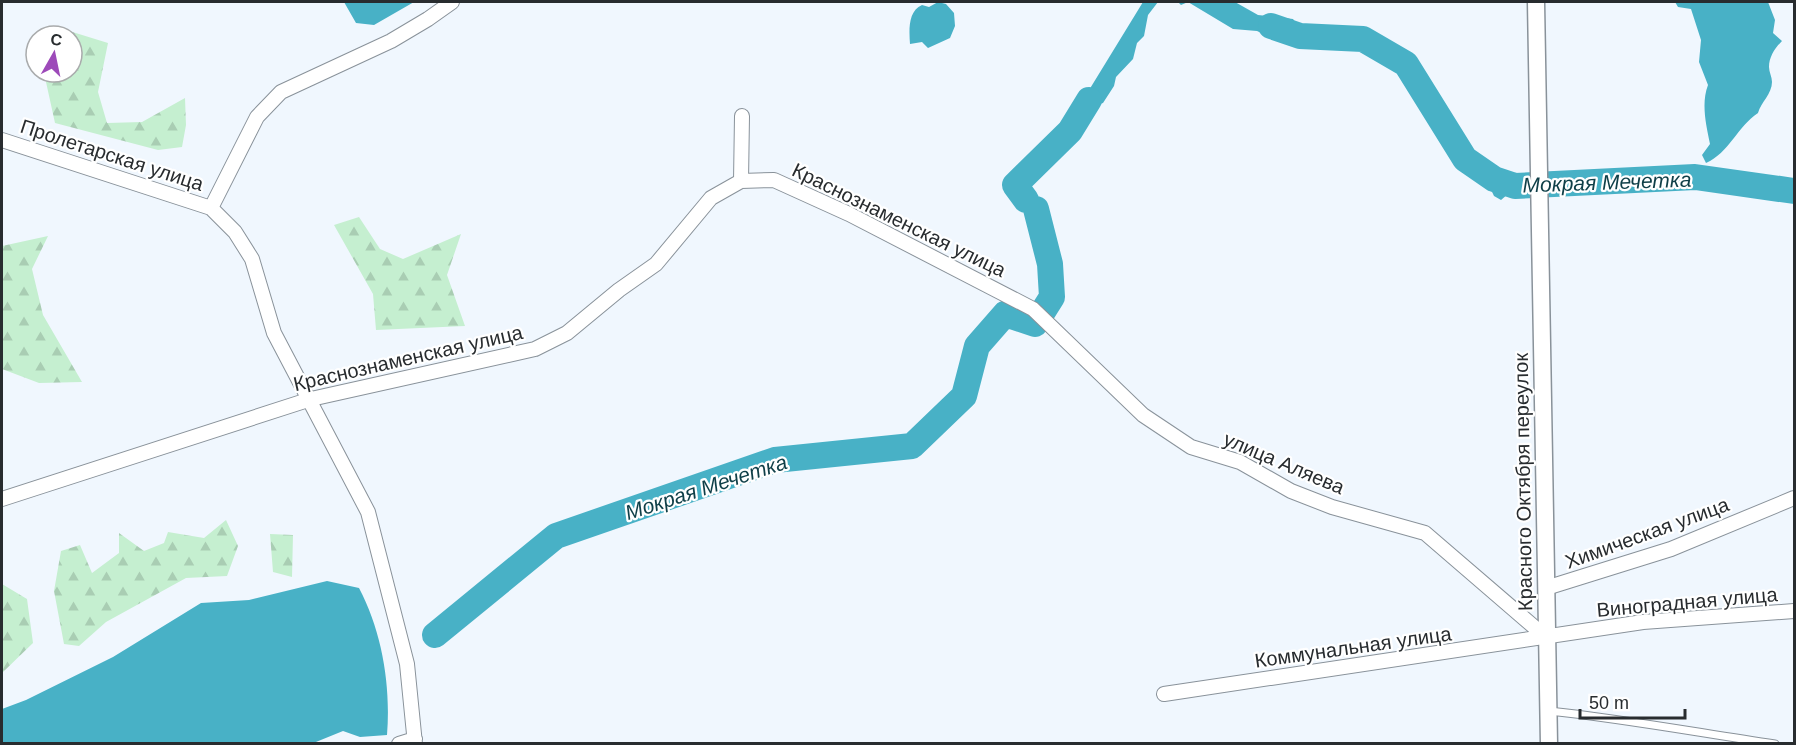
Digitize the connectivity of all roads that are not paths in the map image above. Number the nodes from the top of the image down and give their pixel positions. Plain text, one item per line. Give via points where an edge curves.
1 (452, 2) edge
2 (1536, 2) edge
3 (742, 116) dead end
4 (2, 141) edge
5 (741, 181) junction
6 (212, 208) junction
7 (1048, 321) joint
8 (311, 399) junction
9 (1794, 498) edge
10 (2, 499) edge
11 (1546, 588) junction
12 (1794, 611) edge
13 (1547, 638) junction
14 (1164, 694) dead end
15 (1549, 711) junction
16 (415, 741) edge
17 (399, 744) edge
18 (1549, 744) edge
19 (1775, 744) edge

1 - 6 street via 391,41 281,92 257,117
2 - 11 street, Красного Октября переулок
3 - 5 street
4 - 6 street, Пролетарская улица
5 - 7 street, Краснознаменская улица via 774,180 799,190 1033,309
5 - 8 street, Краснознаменская улица via 711,198 656,264 556,339 525,352
6 - 8 street via 235,232 252,259 274,333
7 - 13 street, улица Аляева via 1143,415 1191,447 1239,462 1291,491 1332,507 1425,533
8 - 10 street, Краснознаменская улица
8 - 16 street via 368,512 407,664
9 - 11 street, Химическая улица via 1671,549
11 - 13 street, Красного Октября переулок
12 - 13 street, Виноградная улица via 1643,622
13 - 14 street, Коммунальная улица
13 - 15 street, Красного Октября переулок
15 - 18 street, Красного Октября переулок
15 - 19 lane
16 - 17 street

